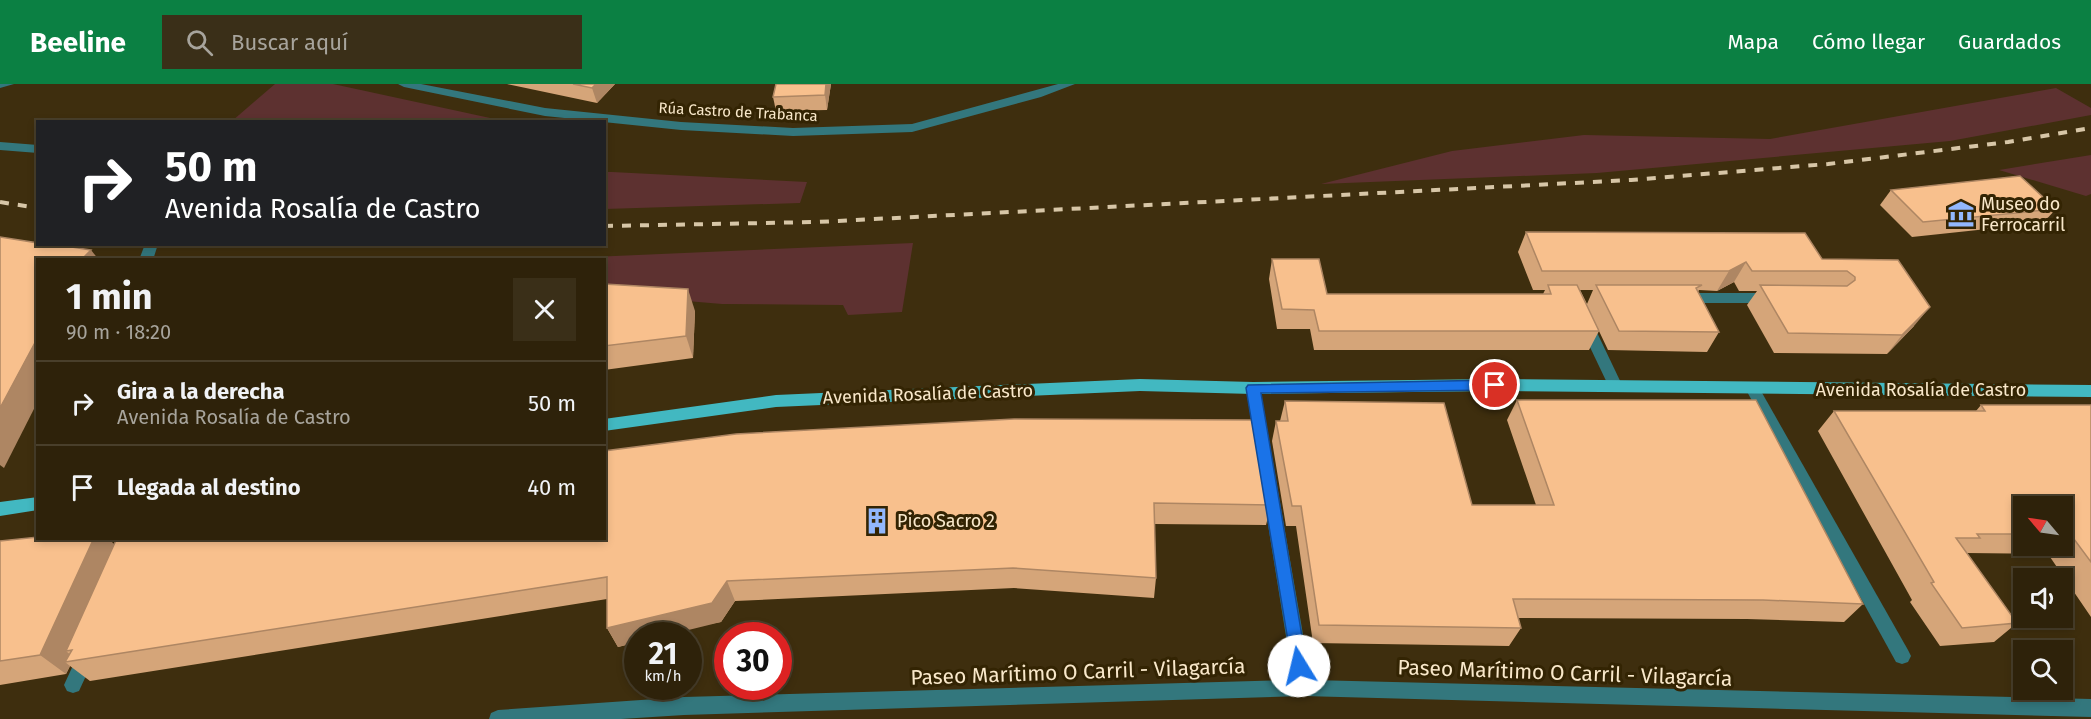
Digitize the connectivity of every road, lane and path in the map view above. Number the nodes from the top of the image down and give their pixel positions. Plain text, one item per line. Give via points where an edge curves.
1 (8, 84) edge
2 (404, 84) edge
3 (1069, 84) edge
4 (0, 85) edge
5 (0, 146) edge
6 (36, 149) edge
7 (1668, 298) edge
8 (1786, 298) edge
9 (1578, 308) edge
10 (1616, 387) junction
11 (1253, 388) junction
12 (1752, 388) junction
13 (2091, 391) edge
14 (606, 425) edge
15 (36, 503) edge
16 (0, 509) edge
17 (92, 643) edge
18 (1902, 656) dead end
19 (73, 685) edge
20 (1303, 688) junction
21 (2091, 708) edge
22 (498, 719) edge

1 - 4 street
2 - 3 street, Rúa Castro de Trabanca via 545,112 681,126 794,132 912,128
5 - 6 street
7 - 8 street
9 - 10 street
10 - 11 main road, Avenida Rosalía de Castro
10 - 12 main road, Avenida Rosalía de Castro
11 - 14 main road, Avenida Rosalía de Castro via 1140,385 776,401
11 - 20 street
12 - 13 main road, Avenida Rosalía de Castro
12 - 18 street
15 - 16 main road
17 - 19 street
20 - 21 street, Paseo Marítimo O Carril - Vilagarcía
20 - 22 street, Paseo Marítimo O Carril - Vilagarcía via 684,706

